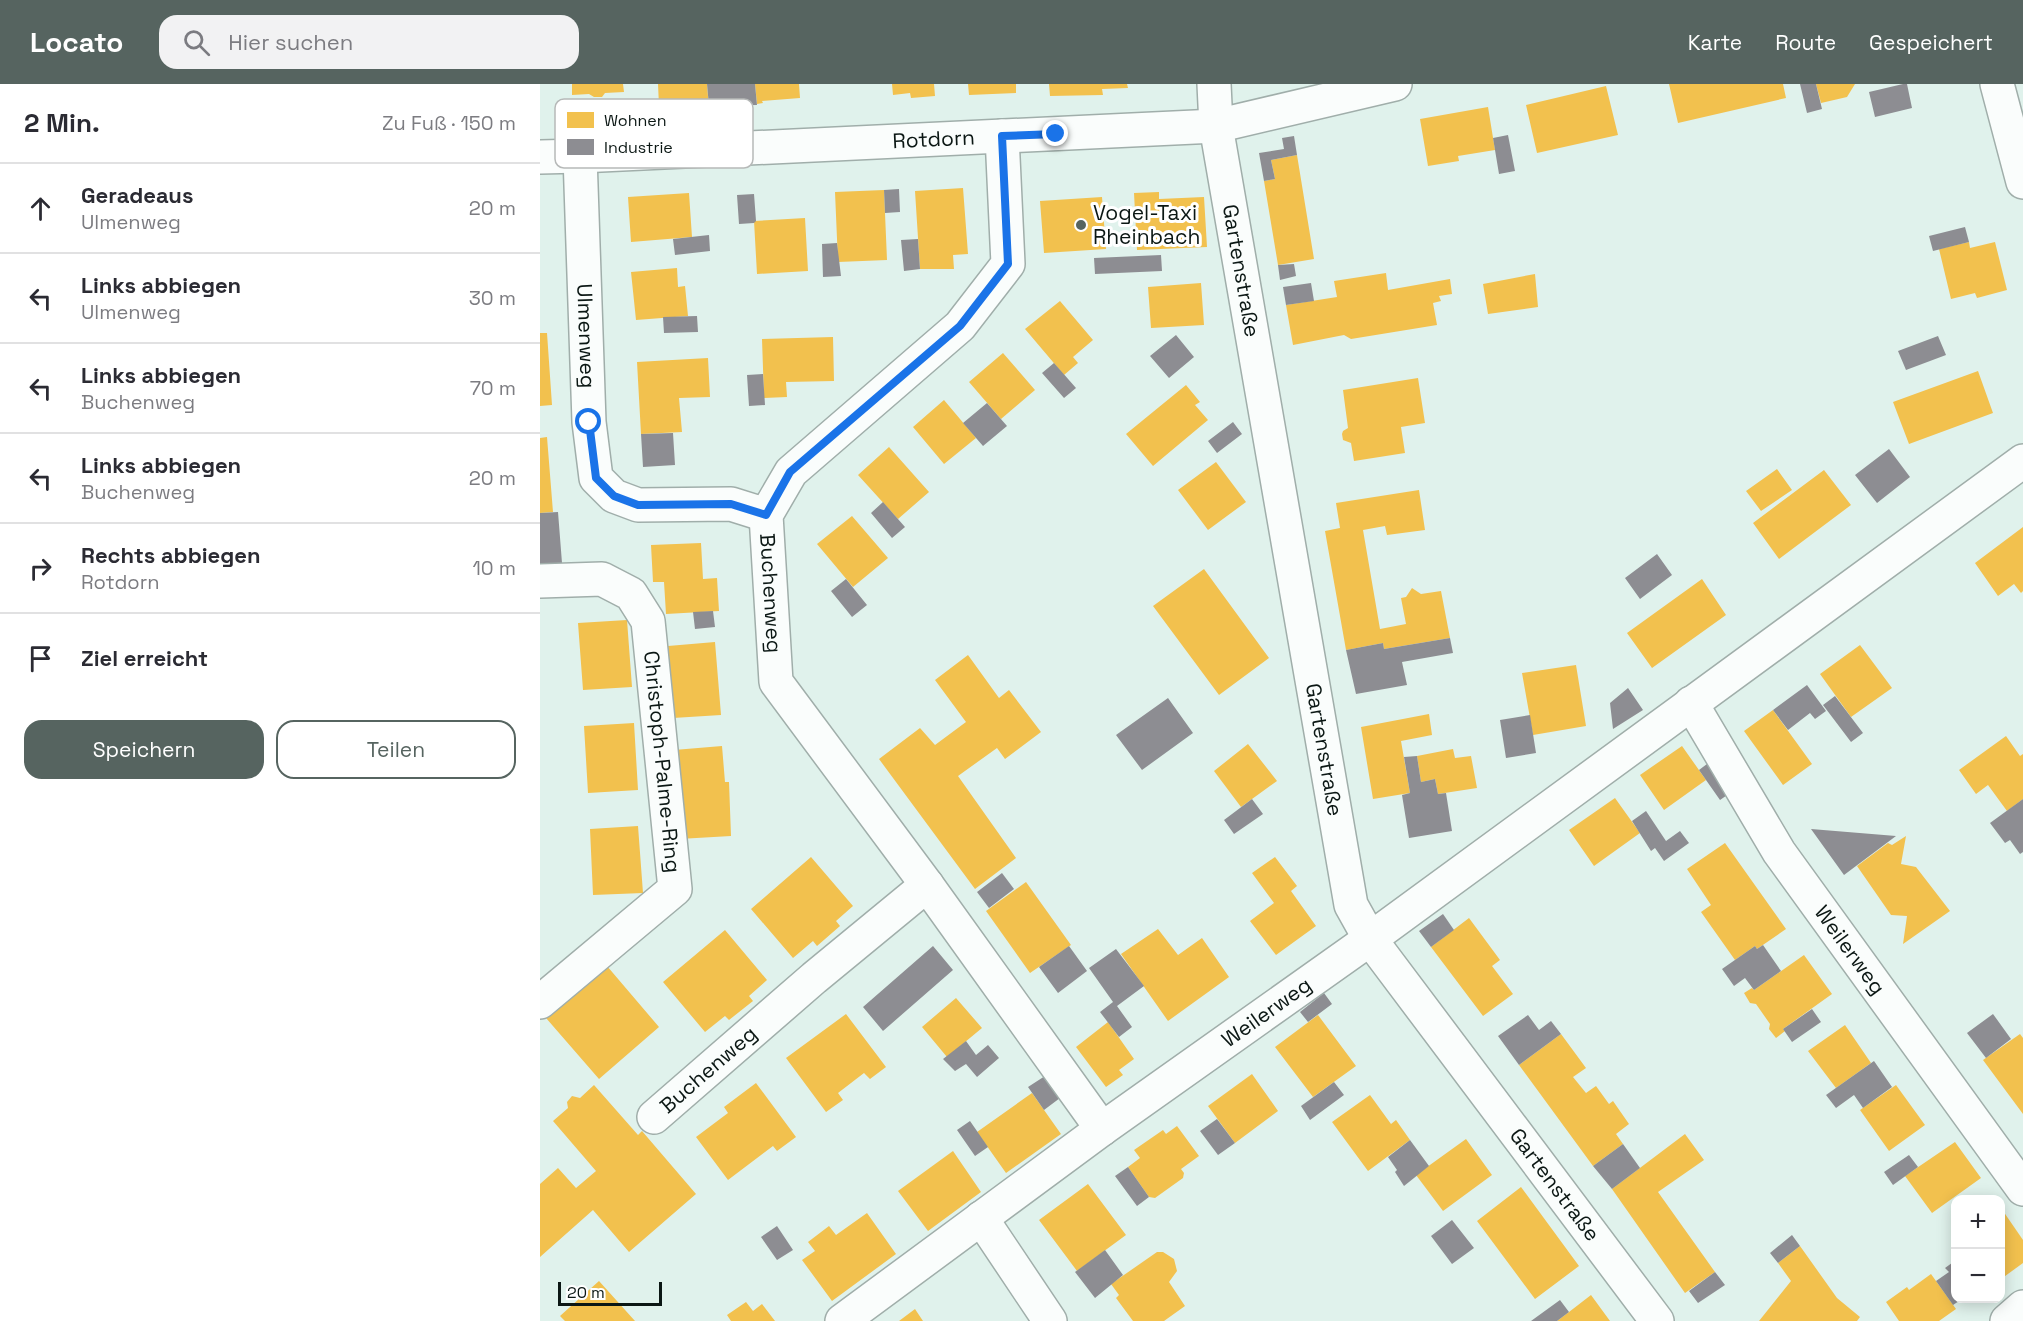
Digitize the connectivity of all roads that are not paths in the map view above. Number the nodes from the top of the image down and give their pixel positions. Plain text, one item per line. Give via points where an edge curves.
1 (1214, 84) edge
2 (1395, 84) edge
3 (1997, 84) edge
4 (1216, 126) junction
5 (1002, 136) junction
6 (753, 148) edge
7 (540, 157) edge
8 (555, 157) edge
9 (580, 168) edge
10 (2023, 182) edge
11 (2023, 461) edge
12 (766, 515) junction
13 (540, 581) edge
14 (1691, 703) junction
15 (927, 885) junction
16 (1370, 939) junction
17 (540, 1002) edge
18 (654, 1117) dead end
19 (1102, 1129) junction
20 (2023, 1189) edge
21 (981, 1218) junction
22 (2023, 1307) edge
23 (842, 1321) edge
24 (1050, 1321) edge
25 (1657, 1321) edge
26 (2007, 1321) edge

1 - 4 street, Gartenstraße
2 - 4 street, Rotdorn
3 - 10 street
4 - 5 street, Rotdorn
4 - 16 street, Gartenstraße via 1351,905
5 - 6 street, Rotdorn
5 - 12 street, Buchenweg via 1008,264 960,326 790,472
7 - 8 street, Rotdorn
9 - 12 street, Ulmenweg via 589,422 596,478 614,496 638,505 731,504
11 - 14 street, Weilerweg
12 - 15 street, Buchenweg via 776,682
13 - 17 street, Christoph-Palme-Ring via 602,579 631,594 648,621 675,889
14 - 16 street, Weilerweg
14 - 20 street, Weilerweg via 1779,852
15 - 18 street, Buchenweg
15 - 19 street, Buchenweg
16 - 19 street, Weilerweg
16 - 25 street, Gartenstraße
19 - 21 street, Weilerweg
21 - 23 street, Weilerweg
21 - 24 street
22 - 26 street

